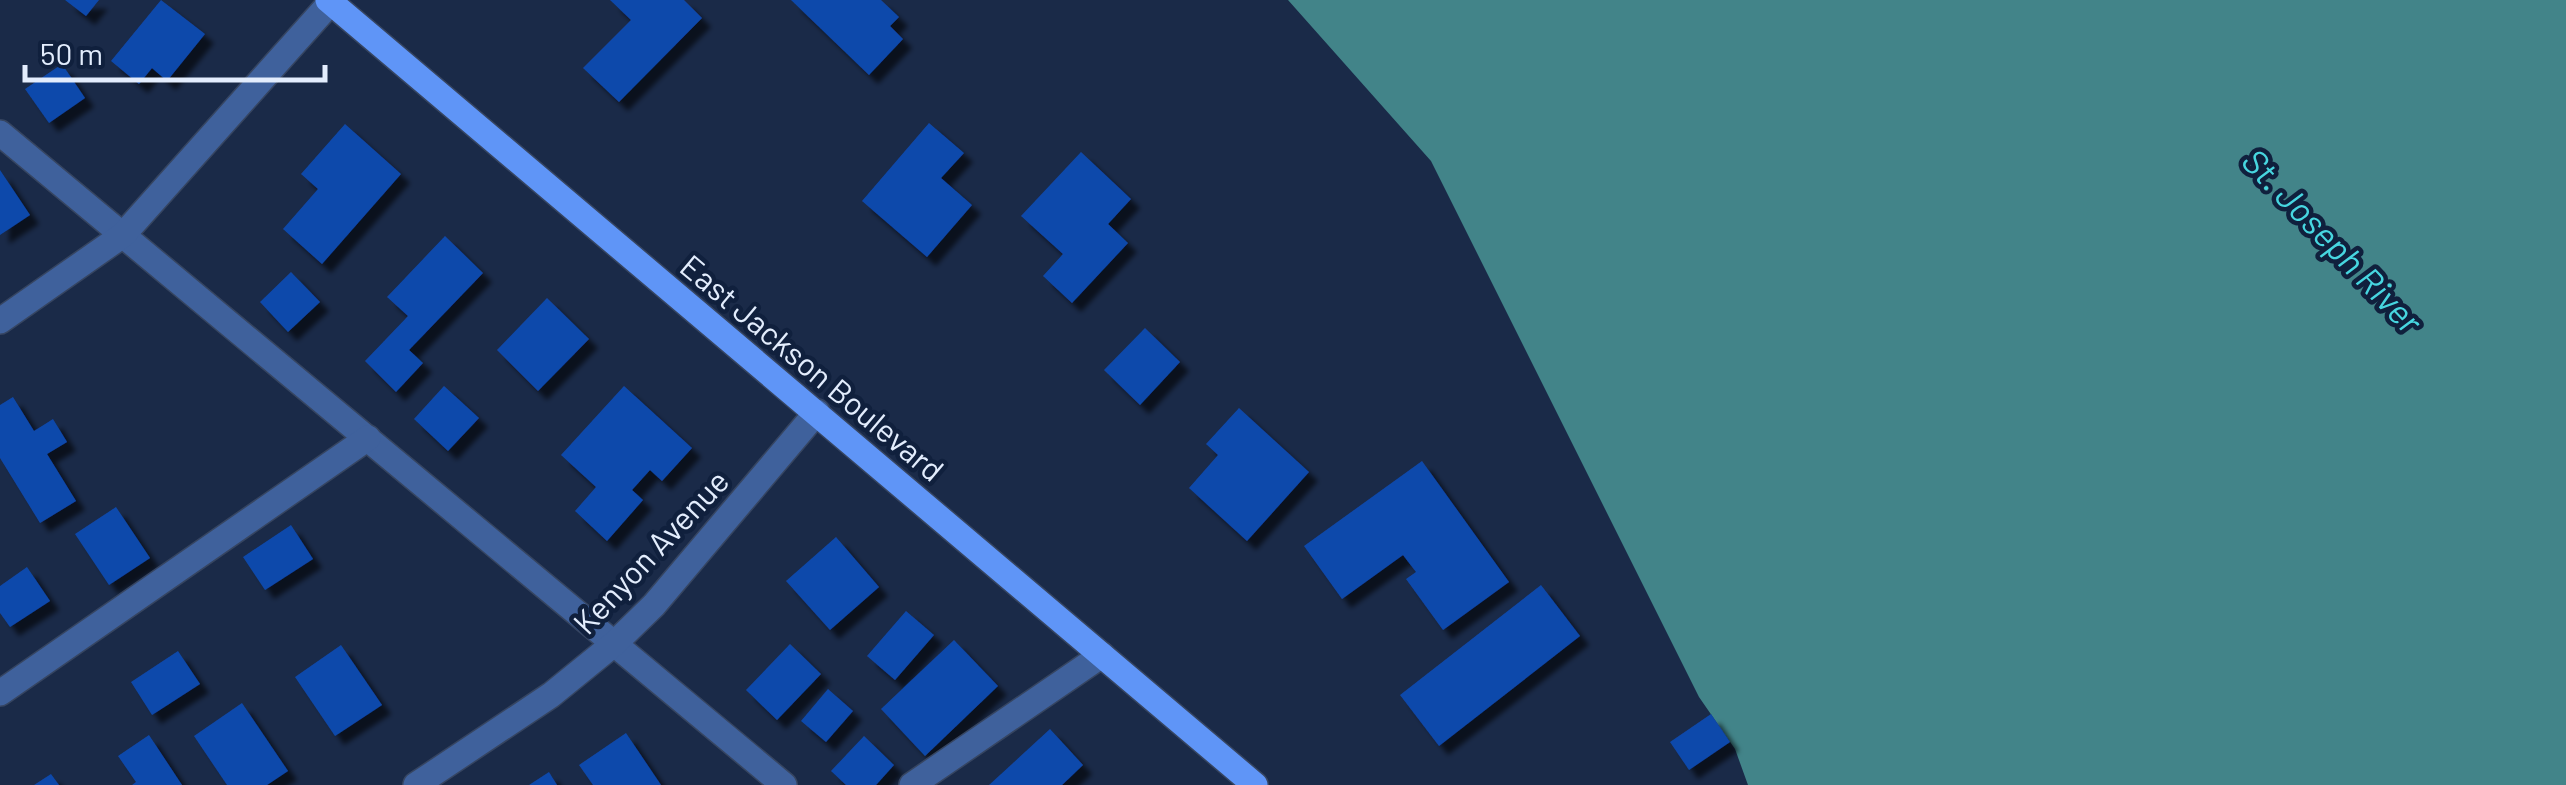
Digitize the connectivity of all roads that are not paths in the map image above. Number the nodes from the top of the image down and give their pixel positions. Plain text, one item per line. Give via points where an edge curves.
1 (329, 1) edge
2 (0, 132) edge
3 (122, 235) junction
4 (0, 321) edge
5 (817, 412) junction
6 (368, 438) junction
7 (615, 643) junction
8 (1102, 655) junction
9 (0, 693) edge
10 (416, 785) edge
11 (784, 785) edge
12 (912, 785) edge
13 (1255, 785) edge

1 - 3 street
1 - 5 main road, East Jackson Boulevard
2 - 3 street
3 - 4 street
3 - 6 street
5 - 7 street, Kenyon Avenue
5 - 8 main road, East Jackson Boulevard
6 - 7 street
6 - 9 street
7 - 10 street, Kenyon Avenue via 552,696
7 - 11 street
8 - 12 street
8 - 13 main road, East Jackson Boulevard

